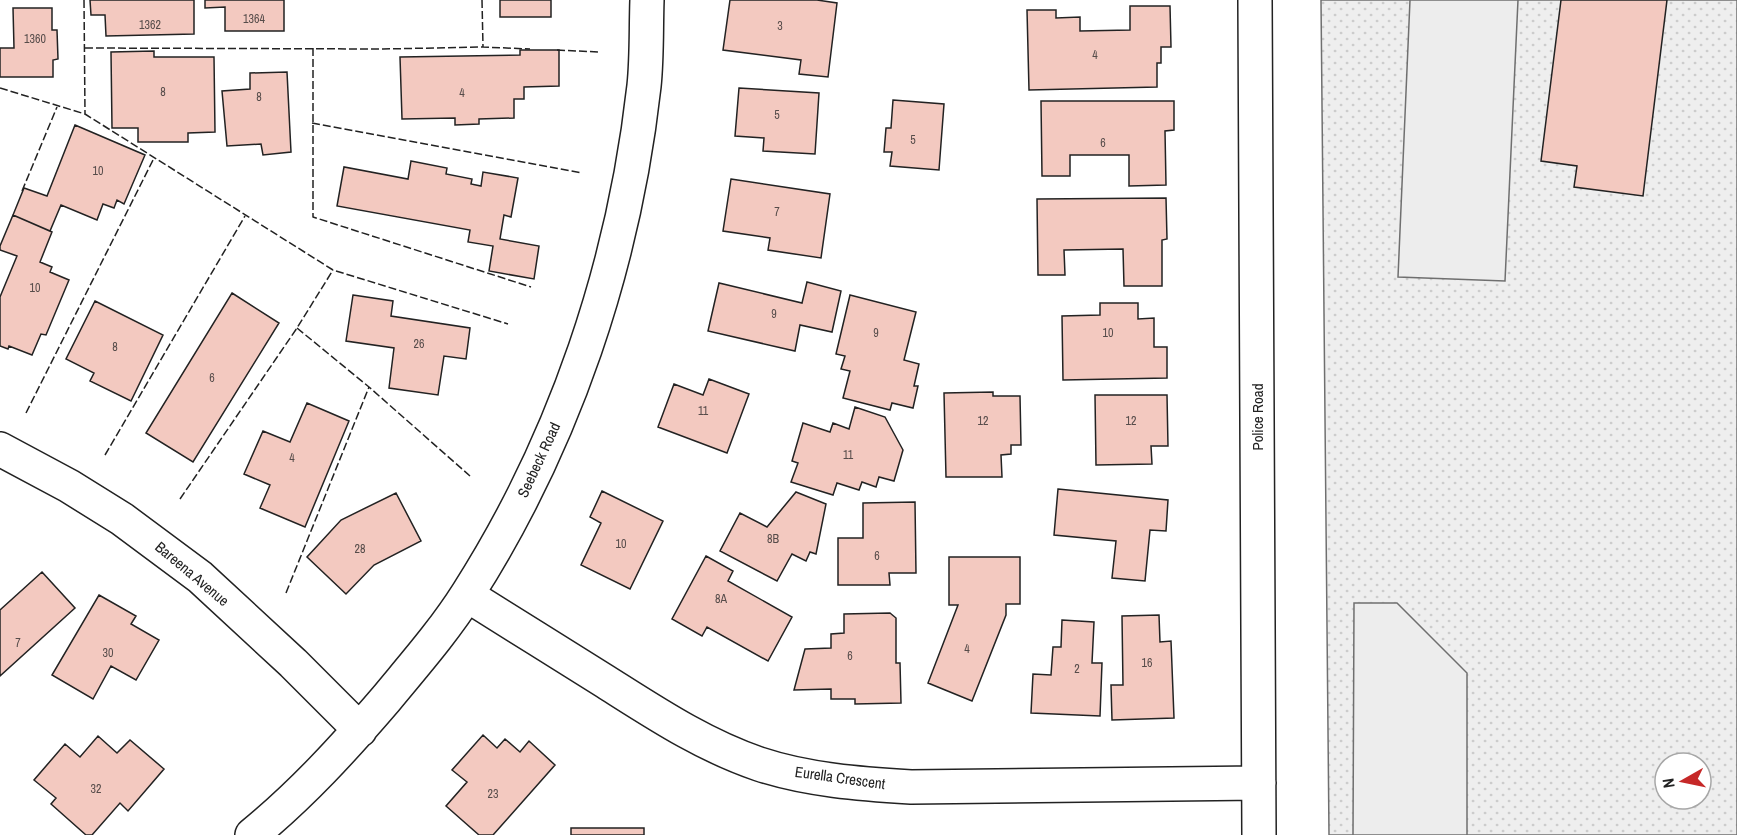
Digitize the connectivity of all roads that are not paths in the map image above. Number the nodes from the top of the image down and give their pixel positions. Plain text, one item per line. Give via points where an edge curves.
1 (647, 0) edge
2 (1255, 0) edge
3 (0, 449) edge
4 (467, 595) junction
5 (360, 730) junction
6 (1259, 783) junction
7 (252, 835) edge
8 (1259, 835) edge

1 - 4 street, Seebeck Road via 644,84 609,273 556,423 507,528
2 - 6 street, Police Road
3 - 5 street, Bareena Avenue via 122,519 200,577
4 - 5 street, Seebeck Road
4 - 6 street, Eurella Crescent via 669,722 750,760 794,773 911,787
5 - 7 street, Seebeck Road via 298,795
6 - 8 street, Police Road

